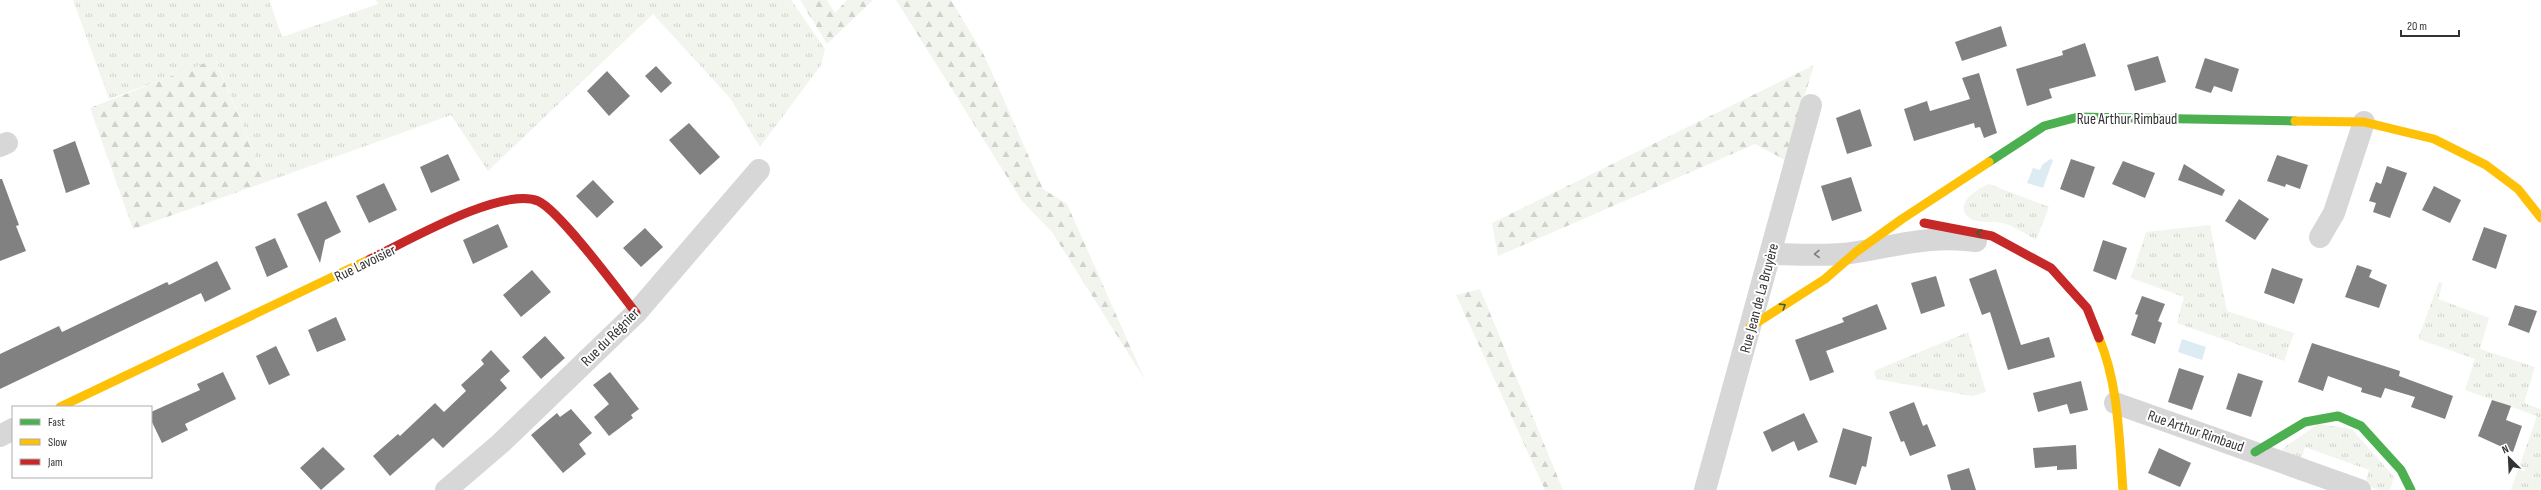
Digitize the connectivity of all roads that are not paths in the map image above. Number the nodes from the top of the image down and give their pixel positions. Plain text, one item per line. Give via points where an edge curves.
1 (1811, 105) dead end
2 (2364, 122) junction
3 (759, 170) dead end
4 (2541, 218) edge
5 (1920, 224) junction
6 (2320, 237) dead end
7 (1856, 252) junction
8 (1771, 254) junction
9 (2028, 254) joint
10 (636, 313) junction
11 (1750, 326) junction
12 (2115, 404) junction
13 (62, 406) edge
14 (12, 430) edge
15 (0, 436) edge
16 (2255, 452) junction
17 (446, 490) edge
18 (1705, 490) edge
19 (2123, 490) edge
20 (2360, 490) edge
21 (2410, 490) edge

1 - 8 street, Rue Jean de La Bruyère
2 - 4 street, Rue Arthur Rimbaud via 2434,139 2486,165 2518,189
2 - 5 street, Rue Arthur Rimbaud via 2078,117 2044,126
2 - 6 street via 2334,213
3 - 10 street, Rue du Régnier
5 - 7 street, Rue Arthur Rimbaud
5 - 7 street, Rue Arthur Rimbaud via 1905,241
5 - 9 street, Rue Arthur Rimbaud via 1955,238 1990,243
7 -> 8 street, Rue Arthur Rimbaud
11 -> 7 street, Rue Arthur Rimbaud via 1825,279
8 - 11 street, Rue Jean de La Bruyère
9 - 12 street, Rue Arthur Rimbaud via 2051,268 2087,308 2108,359
10 - 13 street, Rue Lavoisier via 562,223 539,201 512,198 478,208
10 - 17 street, Rue du Régnier via 501,442
11 - 18 street, Rue Jean de La Bruyère
12 - 16 street, Rue Arthur Rimbaud
12 - 19 street, Rue Arthur Rimbaud
14 - 15 street
16 - 20 street, Rue Arthur Rimbaud
16 - 21 street, Rue Arthur Rimbaud via 2305,422 2338,416 2361,426 2401,470

